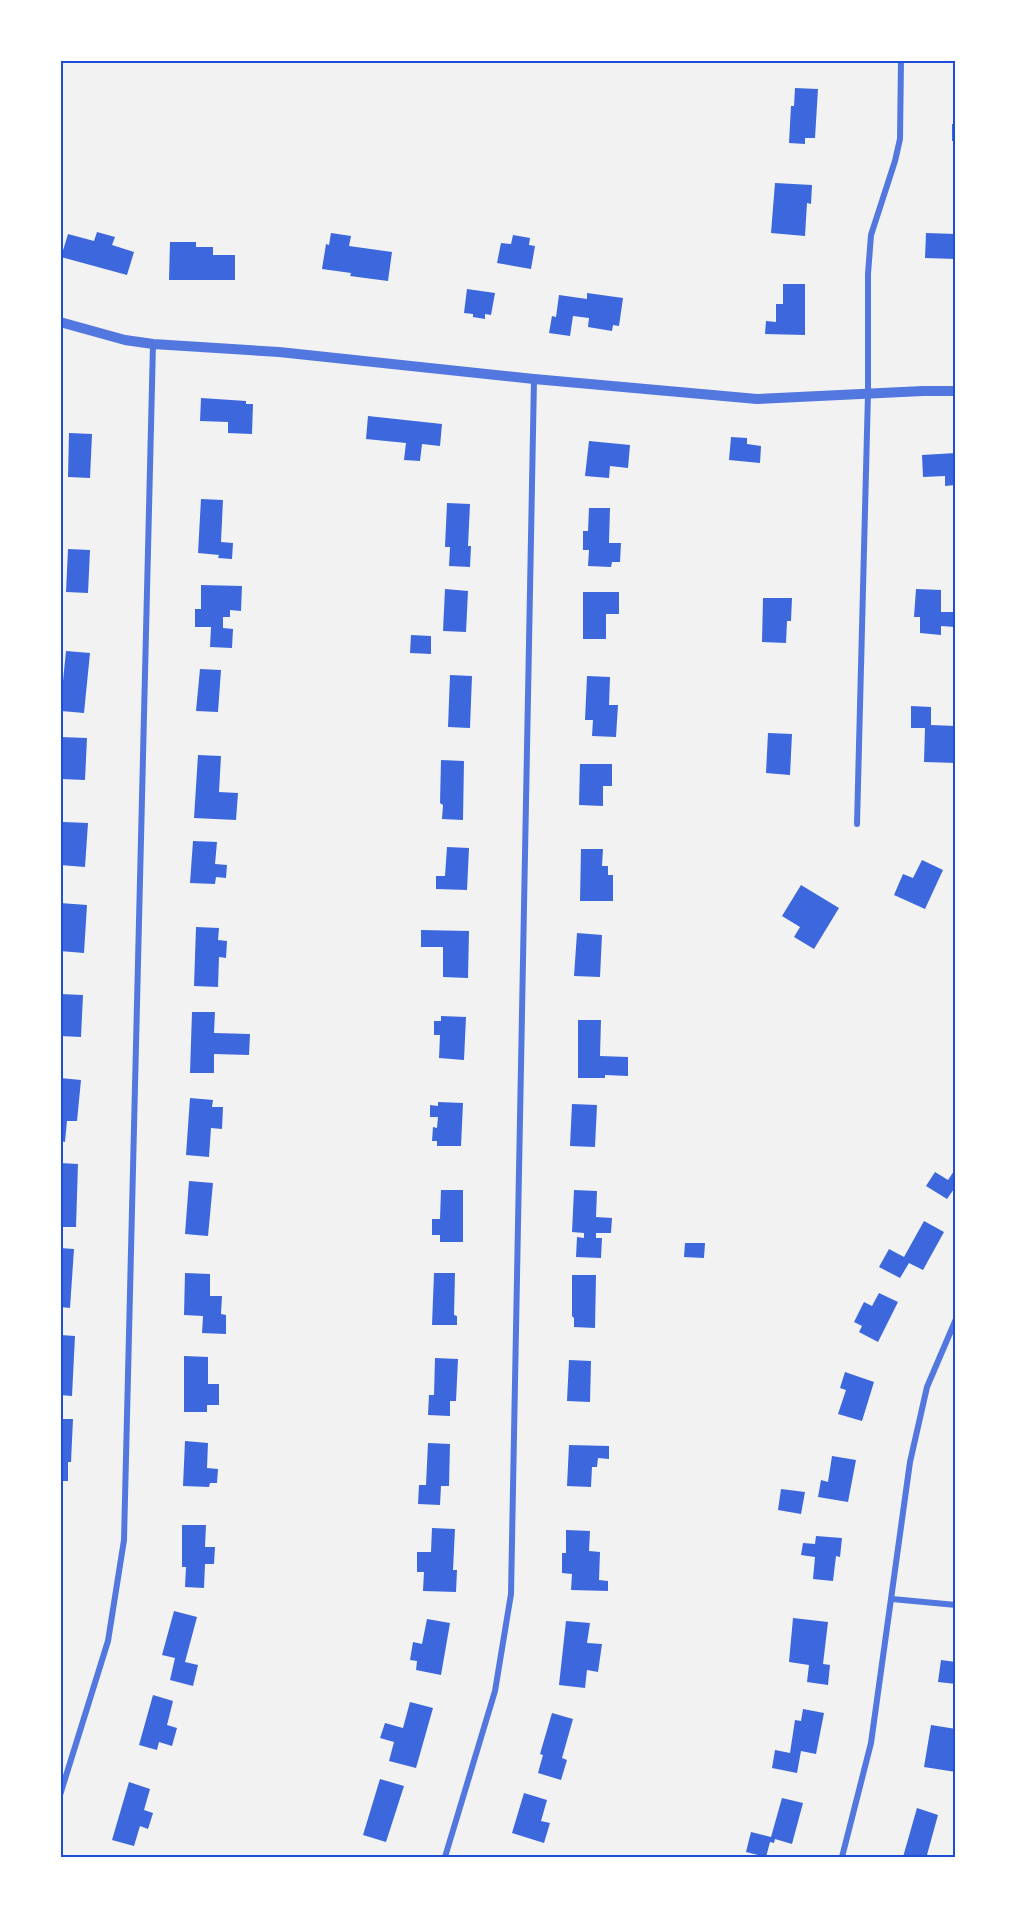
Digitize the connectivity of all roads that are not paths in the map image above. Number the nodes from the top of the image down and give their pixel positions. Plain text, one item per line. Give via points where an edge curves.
1 (901, 60) edge
2 (60, 322) edge
3 (153, 344) junction
4 (534, 380) junction
5 (956, 391) edge
6 (868, 393) junction
7 (857, 824) dead end
8 (956, 1319) edge
9 (892, 1599) junction
10 (956, 1605) edge
11 (60, 1795) edge
12 (445, 1857) edge
13 (842, 1857) edge

1 - 6 street via 900,139 871,235
2 - 3 street
3 - 4 street via 279,352
3 - 11 street via 124,1540 108,1641
4 - 6 street via 757,399
4 - 12 street via 511,1594 495,1692
5 - 6 street
6 - 7 street
8 - 9 street via 922,1408 910,1462
9 - 10 street
9 - 13 street via 871,1743

